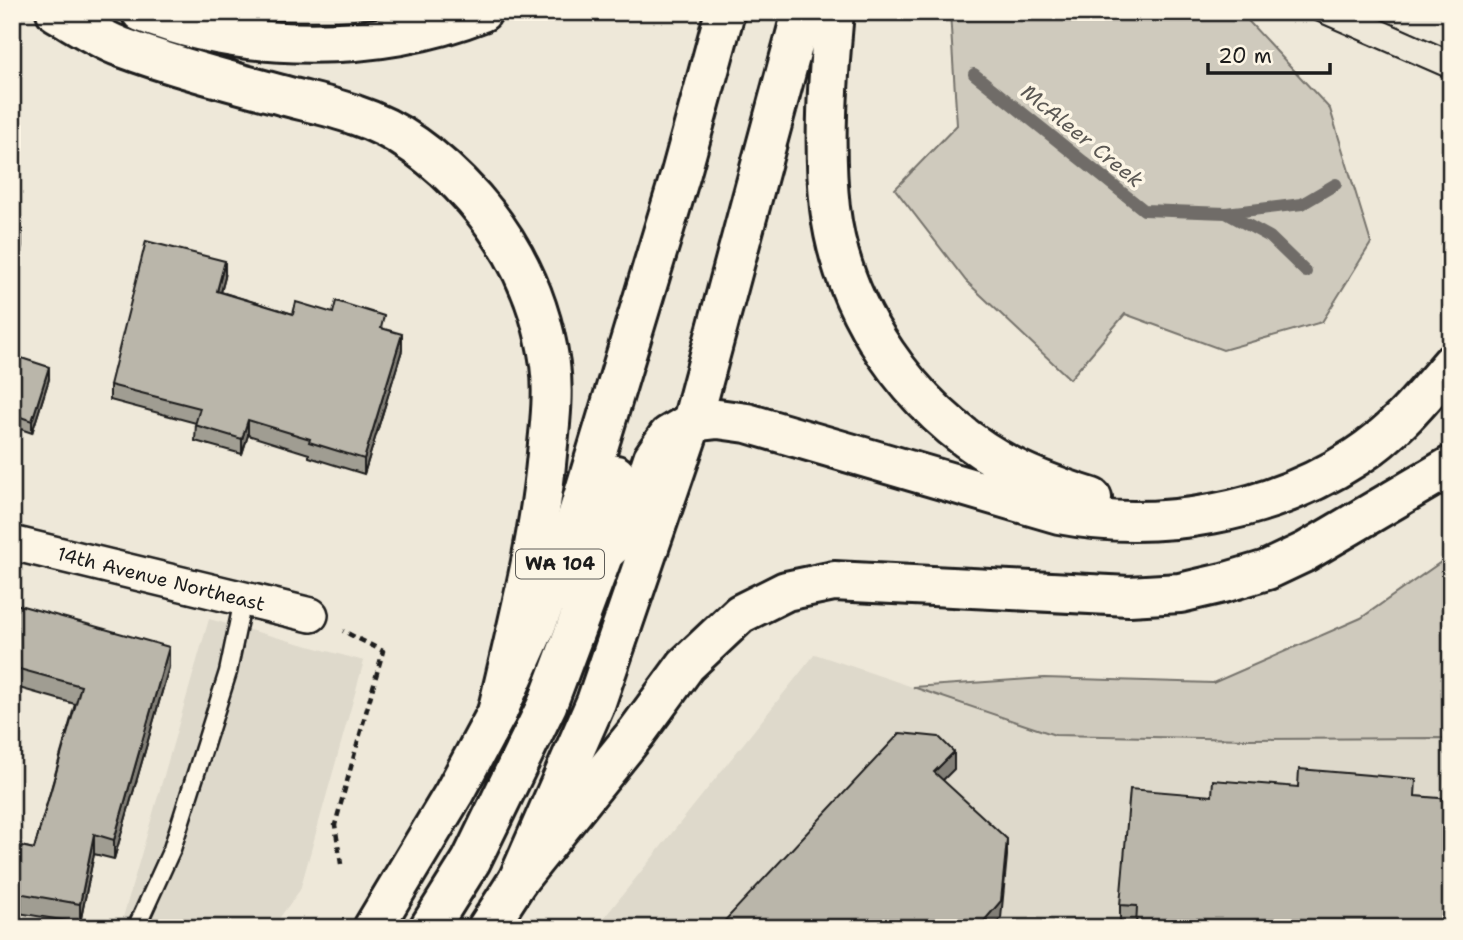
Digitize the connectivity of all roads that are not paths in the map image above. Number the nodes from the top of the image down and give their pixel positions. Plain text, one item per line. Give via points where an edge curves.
1 (56, 12) edge
2 (141, 12) edge
3 (482, 12) edge
4 (725, 12) edge
5 (802, 12) edge
6 (834, 12) edge
7 (681, 173) junction
8 (1451, 364) edge
9 (692, 422) junction
10 (1451, 466) edge
11 (1230, 510) junction
12 (12, 543) edge
13 (604, 553) junction
14 (243, 600) junction
15 (311, 615) road end
16 (497, 713) junction
17 (518, 880) junction
18 (136, 928) edge
19 (373, 928) edge
20 (429, 928) edge
21 (487, 928) edge

1 - 16 main road via 118,46 207,76 354,114 403,136 463,187 513,251 539,315 550,366 551,418 544,493
2 - 3 main road via 218,34 296,43 363,40 432,28
4 - 7 main road, WA 104
5 - 9 main road
6 - 11 main road via 827,165 831,211 853,293 902,376 960,434 1000,461 1050,485 1129,505
7 - 13 main road via 669,302 602,520
7 - 16 main road, WA 104 via 574,527 536,628
8 - 11 main road via 1408,415 1357,457 1299,489
9 - 11 main road via 747,423 1059,514 1094,520 1183,517
9 - 13 main road via 668,436 653,458 629,530
9 - 17 main road via 596,702
10 - 17 main road via 1267,570 1180,593 1129,596 834,581 786,591 740,614 687,665
12 - 14 street, 14th Avenue Northeast
13 - 20 main road via 547,705 471,861
14 - 15 street, 14th Avenue Northeast
14 - 18 lane via 228,672 172,849
16 - 19 main road, WA 104
17 - 21 main road

